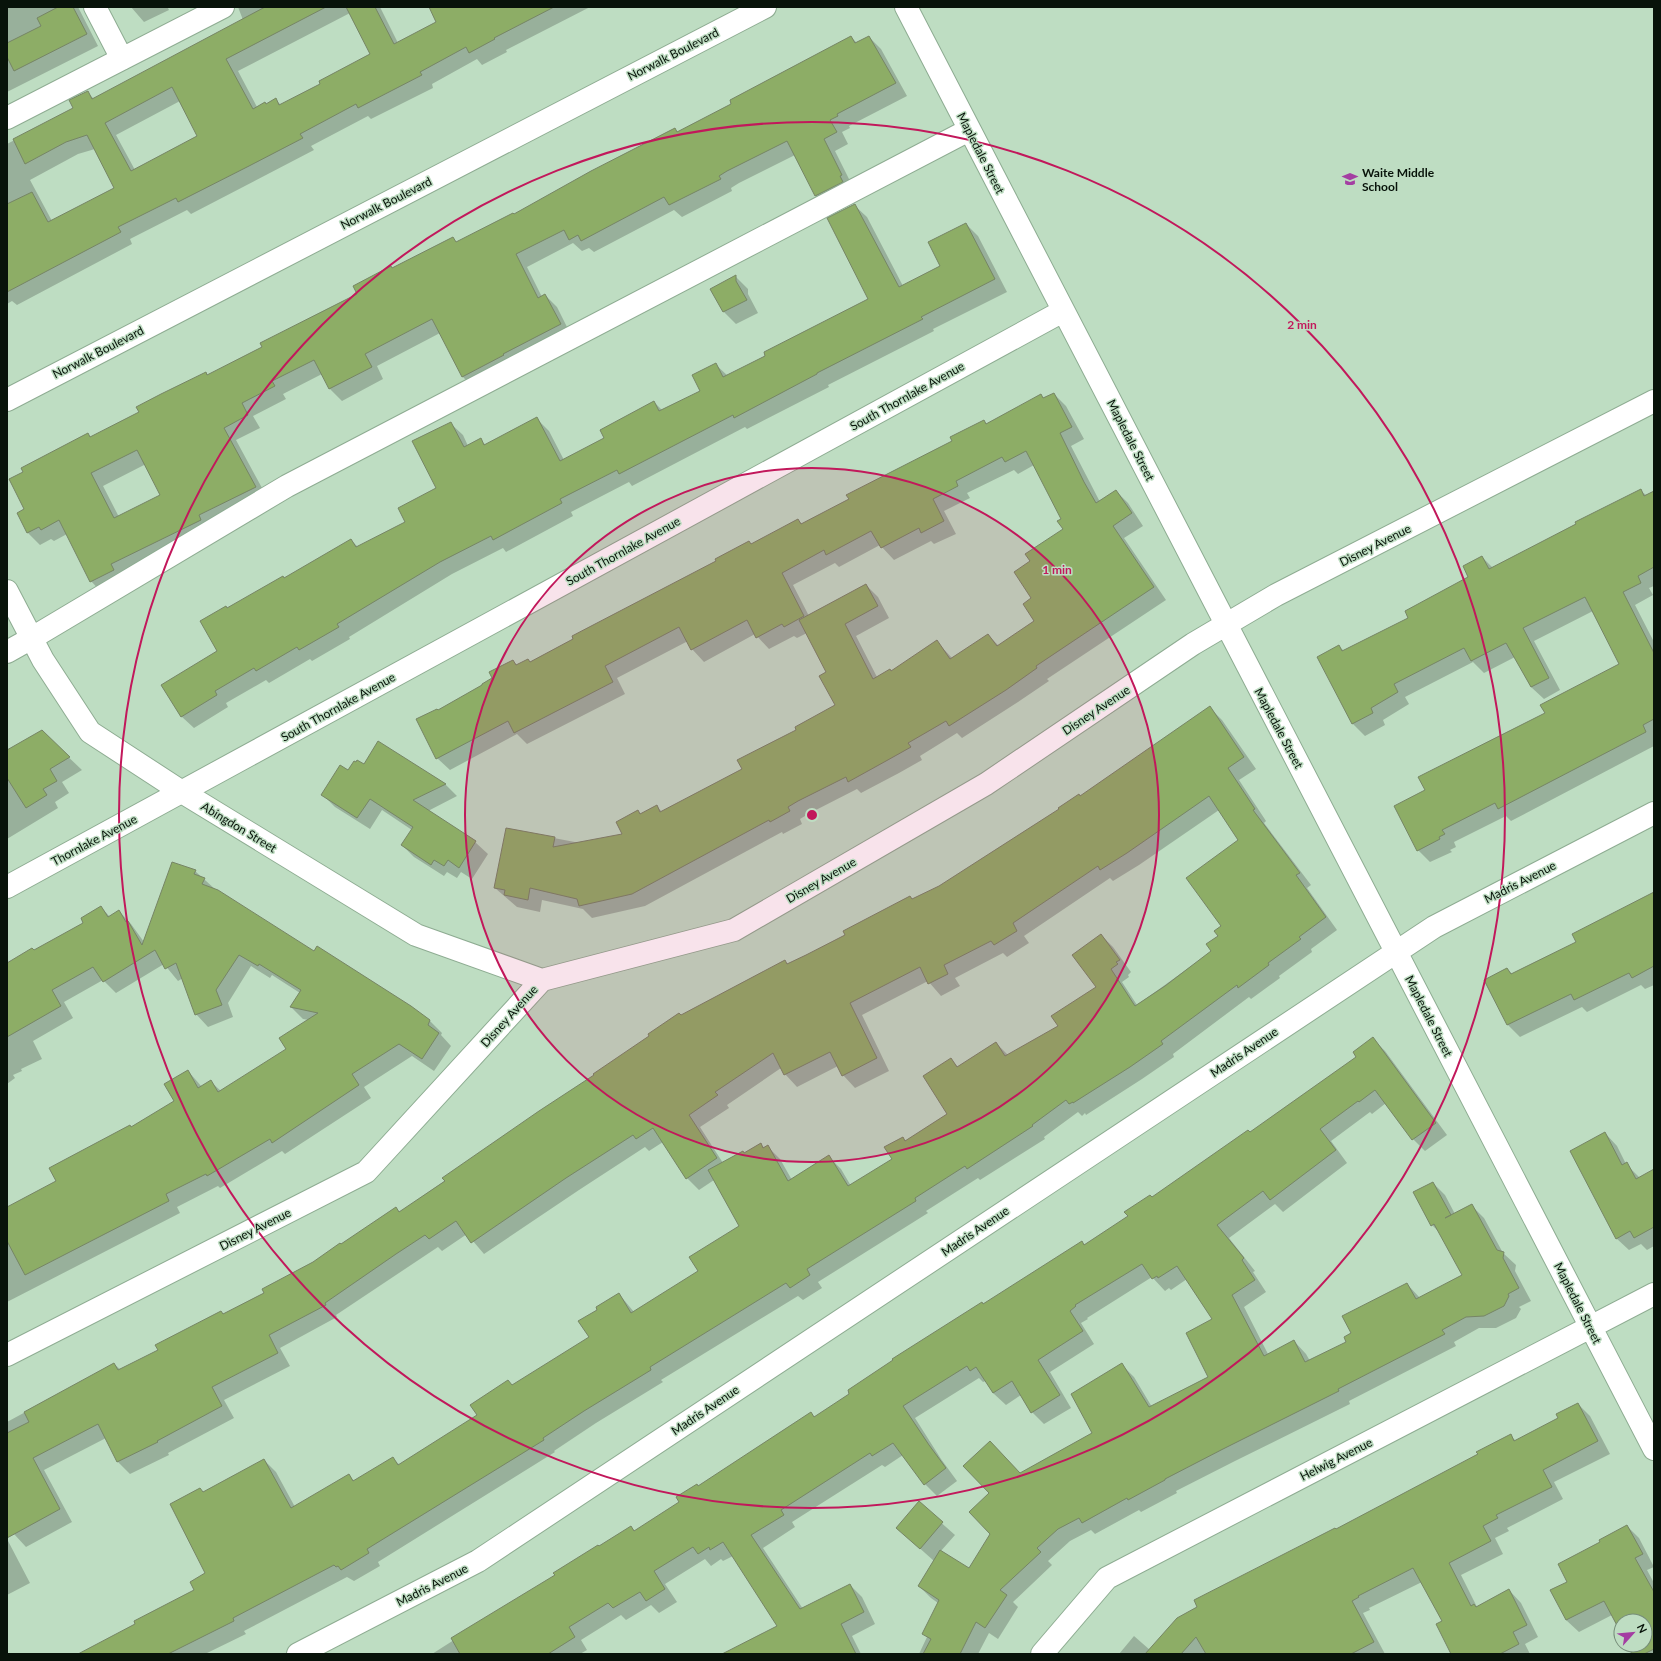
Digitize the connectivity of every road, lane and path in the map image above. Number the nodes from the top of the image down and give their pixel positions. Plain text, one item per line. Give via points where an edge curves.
1 (95, 7) edge
2 (223, 7) edge
3 (765, 7) edge
4 (906, 7) edge
5 (122, 59) junction
6 (7, 118) edge
7 (969, 130) junction
8 (1063, 311) junction
9 (7, 400) edge
10 (1654, 401) edge
11 (7, 591) edge
12 (1225, 624) junction
13 (32, 638) junction
14 (7, 652) edge
15 (182, 792) junction
16 (1654, 813) edge
17 (7, 887) edge
18 (1396, 951) junction
19 (542, 980) junction
20 (1654, 1294) edge
21 (1591, 1328) junction
22 (7, 1355) edge
23 (1654, 1449) edge
24 (298, 1654) edge
25 (1042, 1654) edge

1 - 5 street
2 - 5 street
3 - 9 street, Norwalk Boulevard
4 - 7 street, Mapledale Street
5 - 6 street
7 - 8 street, Mapledale Street
7 - 13 street via 287,486
8 - 12 street, Mapledale Street
8 - 15 street, South Thornlake Avenue
10 - 12 street, Disney Avenue
11 - 13 street, Abingdon Street
12 - 18 street, Mapledale Street
12 - 19 street, Disney Avenue via 986,784 734,930
13 - 14 street
13 - 15 street, Abingdon Street via 43,660 90,732
15 - 17 street, Thornlake Avenue
15 - 19 street, Abingdon Street via 416,935
16 - 18 street, Madris Avenue via 1434,927
18 - 21 street, Mapledale Street
18 - 24 street, Madris Avenue via 478,1561
19 - 22 street, Disney Avenue via 366,1172
20 - 21 street, Helwig Avenue
21 - 23 street, Mapledale Street
21 - 25 street, Helwig Avenue via 1107,1578

